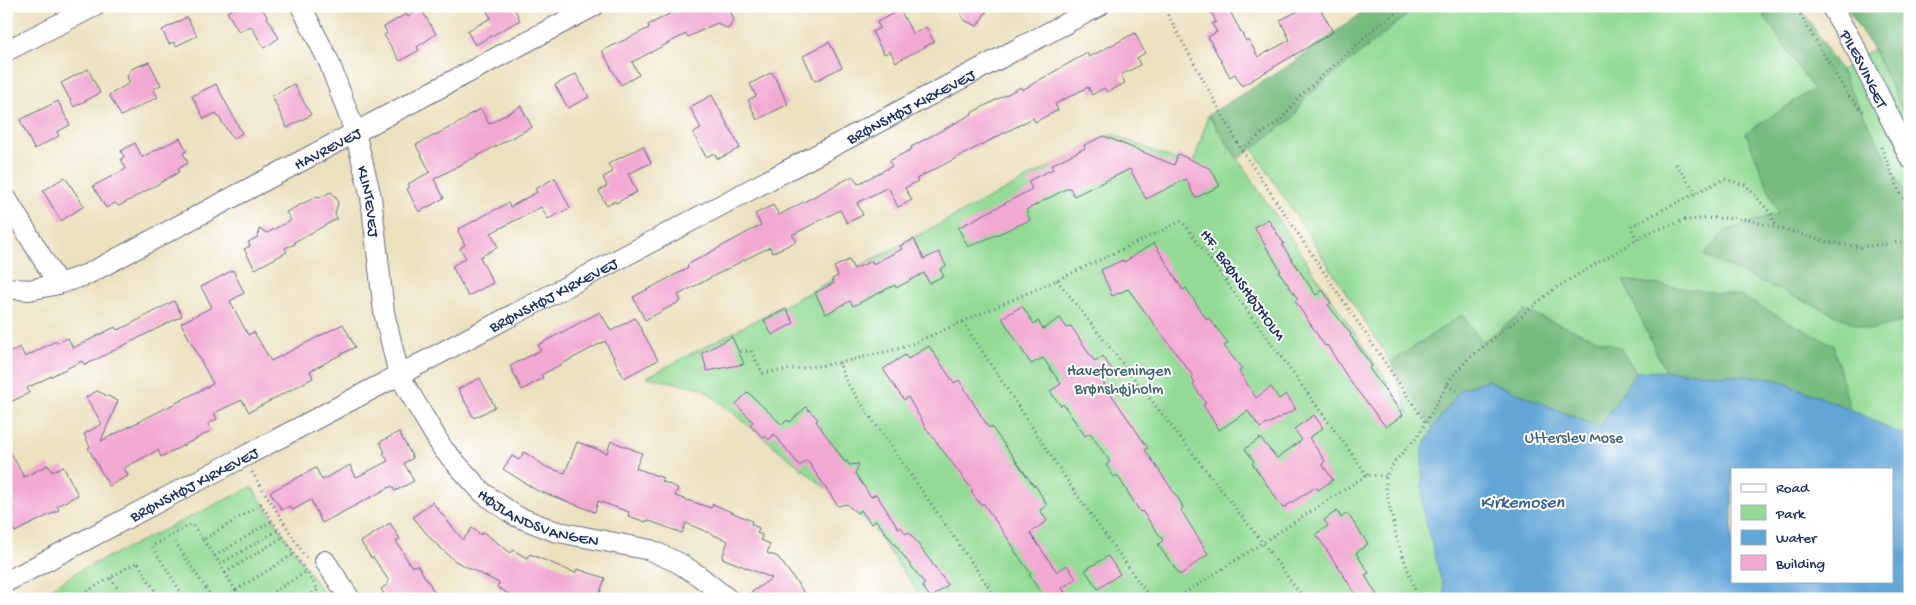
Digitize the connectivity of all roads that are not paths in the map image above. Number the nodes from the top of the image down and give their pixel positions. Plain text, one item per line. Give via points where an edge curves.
1 (95, 6) edge
2 (301, 6) edge
3 (594, 6) edge
4 (1099, 6) edge
5 (1831, 6) edge
6 (6, 51) edge
7 (355, 132) junction
8 (1910, 158) edge
9 (6, 198) edge
10 (58, 284) junction
11 (6, 288) edge
12 (399, 375) junction
13 (325, 561) road end
14 (6, 582) edge
15 (350, 599) edge
16 (728, 599) edge

1 - 6 street
2 - 7 street, KLINTEVEJ via 329,62
3 - 7 street, HAVREVEJ
4 - 12 street, BRØNSHØJ KIRKEVEJ
5 - 8 street, PILESVINGET
7 - 10 street, HAVREVEJ via 86,275
7 - 12 street, KLINTEVEJ via 370,197 384,312
9 - 10 street
10 - 11 street, HAVREVEJ via 29,290
12 - 14 street, BRØNSHØJ KIRKEVEJ
12 - 16 street, HØJLANDSVANGEN via 443,449 483,493 502,508 525,521 554,531 650,550 679,562
13 - 15 street

